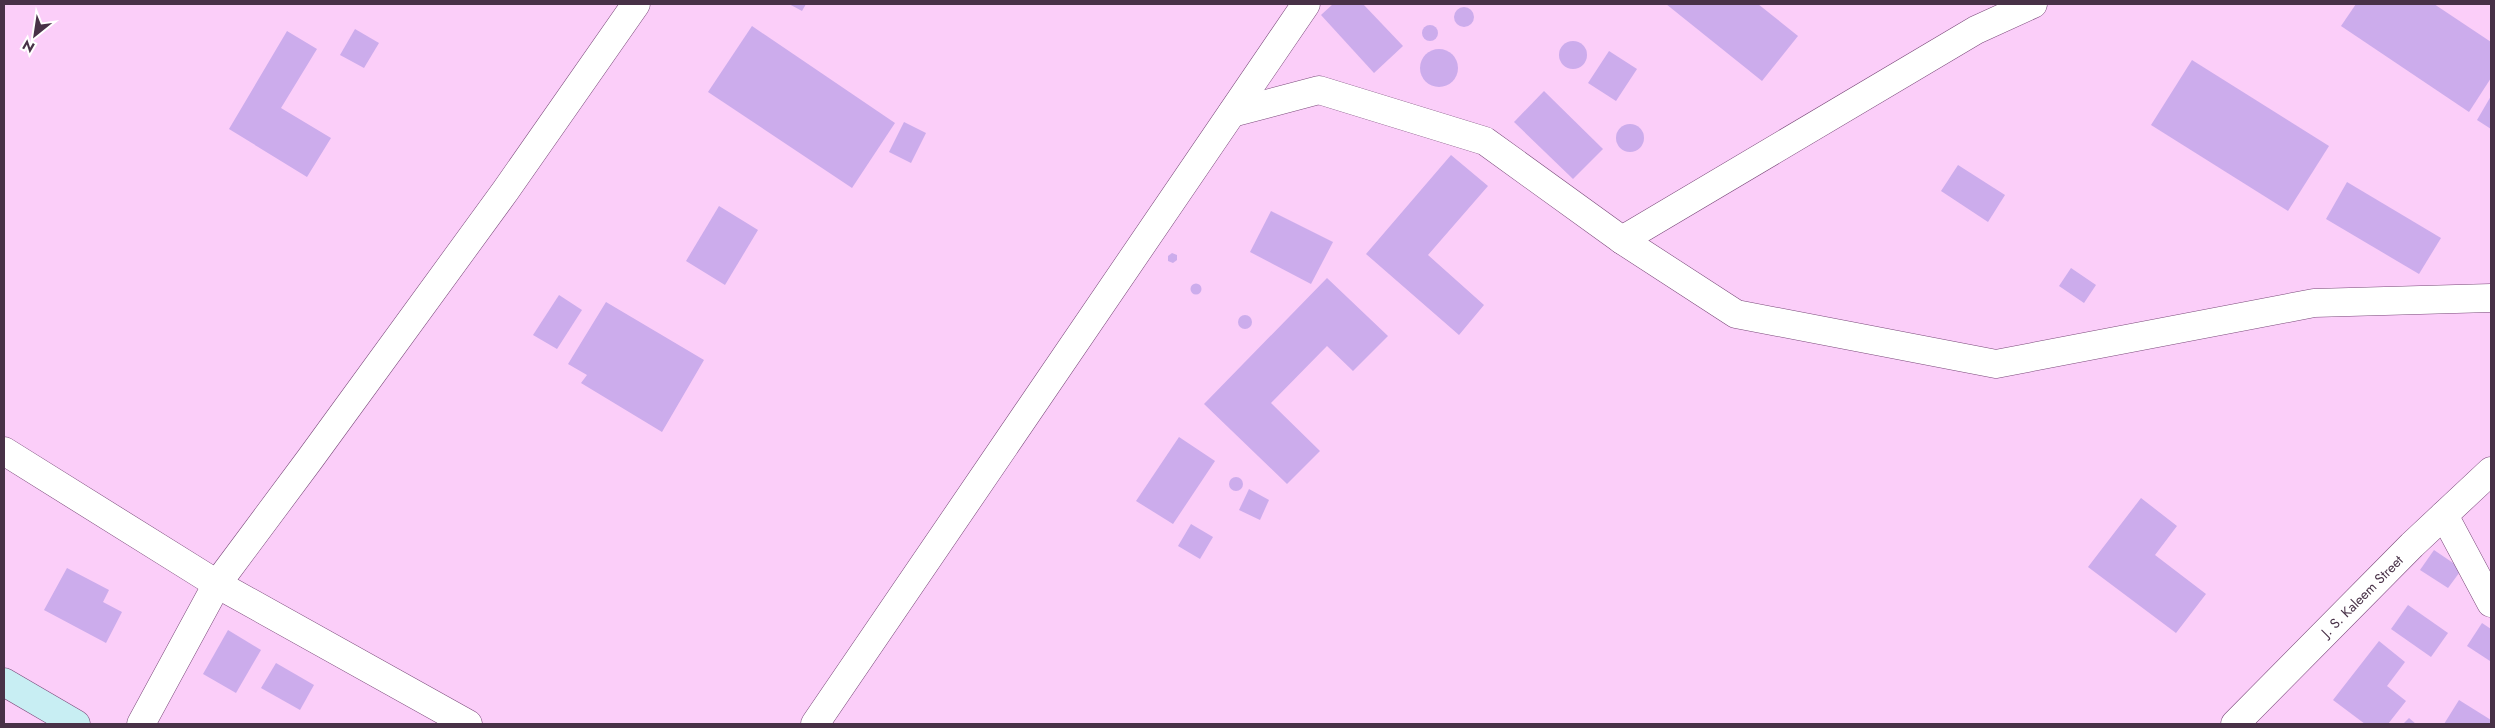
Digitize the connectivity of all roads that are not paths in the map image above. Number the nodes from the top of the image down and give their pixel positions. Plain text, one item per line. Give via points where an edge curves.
1 (636, 4) edge
2 (1306, 4) edge
3 (2033, 4) edge
4 (1232, 113) junction
5 (1622, 240) junction
6 (2491, 298) edge
7 (4, 451) edge
8 (2491, 471) edge
9 (2444, 515) junction
10 (217, 584) junction
11 (2491, 603) edge
12 (4, 682) edge
13 (76, 724) edge
14 (141, 724) edge
15 (468, 724) edge
16 (815, 724) edge
17 (2235, 724) edge

1 - 10 street via 500,198
2 - 4 street
3 - 5 street via 1976,30
4 - 5 street via 1319,90 1485,141
4 - 16 street
5 - 6 street via 1736,314 1996,364 2314,303
7 - 10 street
8 - 9 street, J. S. Kaleem Street
9 - 11 street
9 - 17 street, J. S. Kaleem Street
10 - 14 street
10 - 15 street
12 - 13 main road

